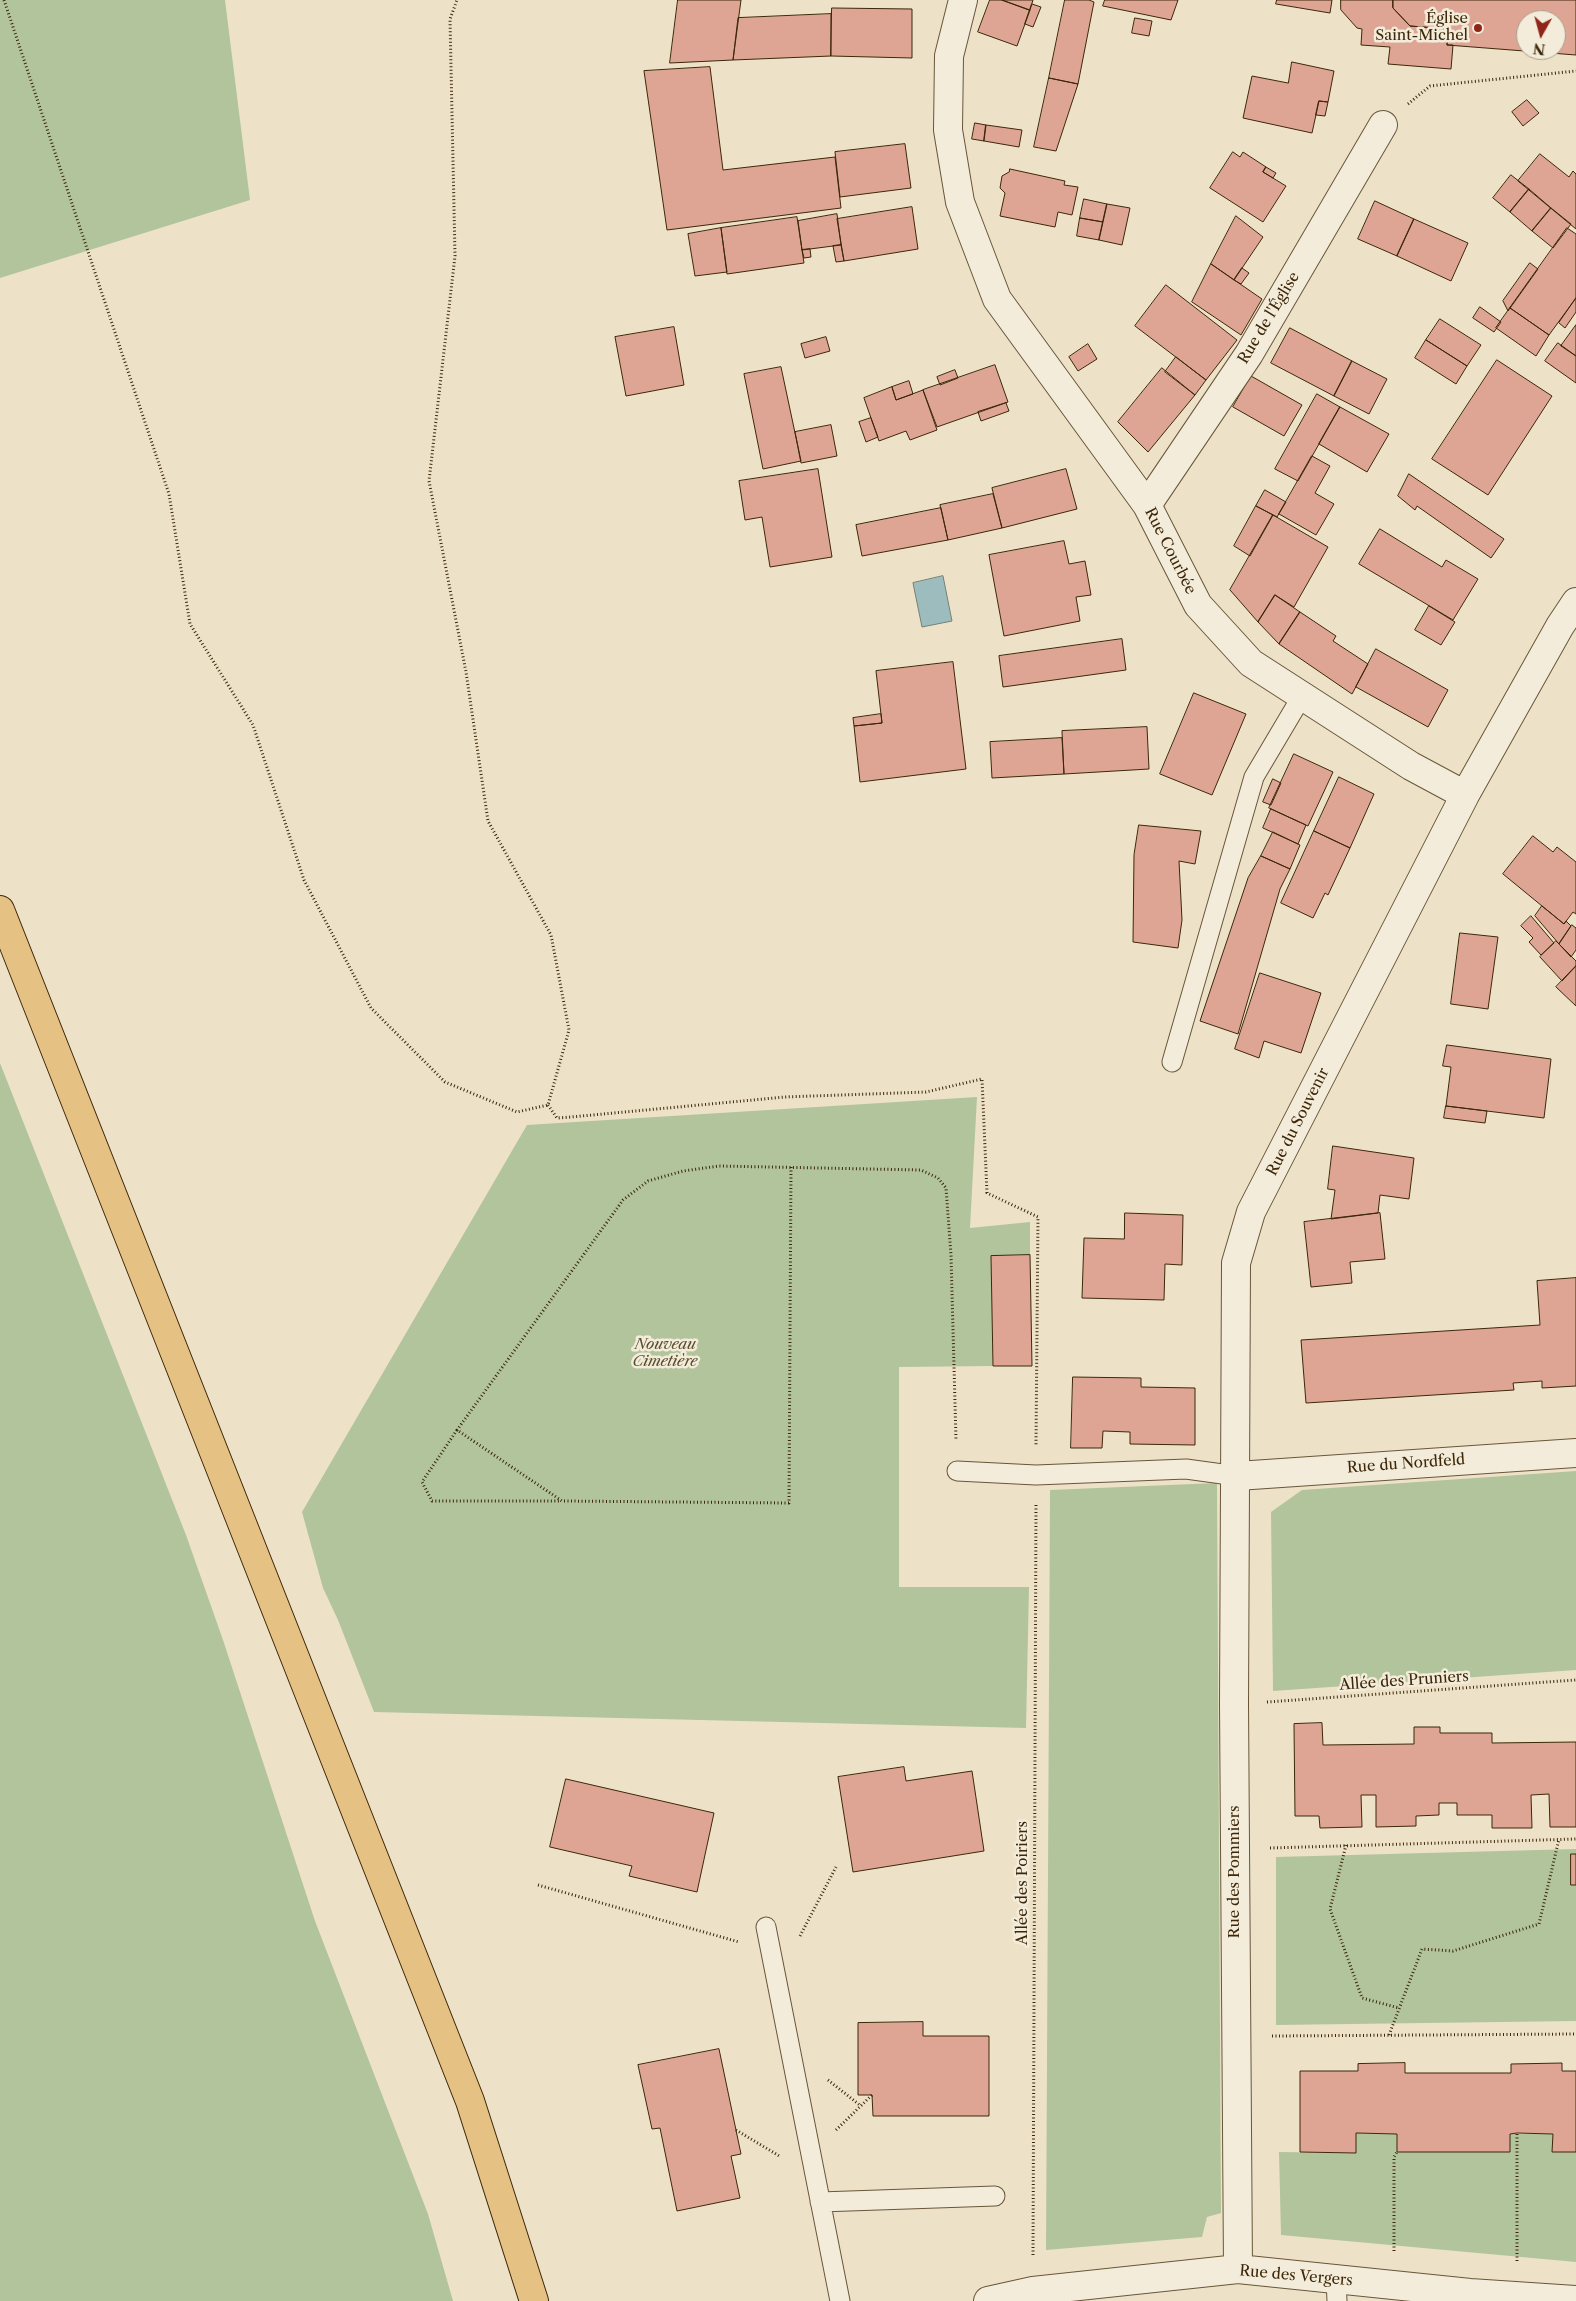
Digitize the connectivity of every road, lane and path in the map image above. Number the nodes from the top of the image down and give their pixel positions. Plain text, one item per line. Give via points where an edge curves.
1 (4, 0) edge
2 (457, 0) edge
3 (963, 0) edge
4 (1576, 71) edge
5 (1383, 125) joint
6 (1147, 505) junction
7 (1576, 602) edge
8 (1302, 696) junction
9 (1465, 796) junction
10 (0, 910) edge
11 (1172, 1062) dead end
12 (548, 1105) junction
13 (791, 1167) junction
14 (457, 1430) junction
15 (1576, 1453) edge
16 (957, 1471) joint
17 (1036, 1475) junction
18 (1236, 1476) junction
19 (562, 1501) junction
20 (1576, 1680) edge
21 (1234, 1704) junction
22 (1576, 1838) edge
23 (1559, 1839) junction
24 (1346, 1845) junction
25 (1265, 1848) dead end
26 (836, 1867) dead end
27 (538, 1885) dead end
28 (766, 1927) dead end
29 (771, 1951) junction
30 (777, 1982) junction
31 (1399, 2008) junction
32 (1576, 2034) edge
33 (1265, 2036) dead end
34 (1389, 2036) junction
35 (872, 2095) dead end
36 (736, 2130) dead end
37 (1518, 2133) dead end
38 (1397, 2152) dead end
39 (811, 2155) junction
40 (816, 2178) junction
41 (995, 2196) dead end
42 (820, 2202) junction
43 (1394, 2251) dead end
44 (1517, 2262) dead end
45 (1238, 2269) junction
46 (1033, 2290) junction
47 (1337, 2290) edge
48 (1576, 2300) edge
49 (534, 2301) edge
50 (840, 2301) edge
51 (988, 2301) edge

1 - 12 path via 169,494 190,624 253,725 304,880 371,1008 445,1082 517,1112
2 - 12 path via 450,19 455,256 430,481 466,672 488,820 551,935 569,1030
3 - 6 street, Rue Courbée via 949,56 948,103 948,130 960,202 997,299
4 - 5 path via 1430,86
5 - 6 street, Rue de l'Église via 1249,354
6 - 8 street, Rue Courbée via 1198,605 1251,663
7 - 9 street
8 - 9 street, Rue Courbée via 1411,766
8 - 11 lane via 1254,777
9 - 18 street, Rue du Souvenir via 1251,1212 1236,1263
10 - 49 main road via 470,2102
12 - 17 path, Allée des Poiriers via 557,1118 785,1097 926,1092 982,1079 987,1193 1038,1217
13 - 14 path via 719,1166 683,1171 648,1181 623,1200
13 - 16 path via 921,1170 938,1178 946,1188
13 - 19 path via 789,1503
14 - 19 path
14 - 19 path via 422,1482 432,1501
15 - 18 street, Rue du Nordfeld
16 - 17 lane
17 - 18 lane via 1186,1469
17 - 46 path, Allée des Poiriers
18 - 21 street, Rue des Pommiers
20 - 21 path, Allée des Pruniers
21 - 45 street, Rue des Pommiers
22 - 23 path
23 - 24 path
23 - 31 path via 1539,1924 1453,1951 1422,1950
24 - 25 path
24 - 31 path via 1330,1909 1362,1998
26 - 30 path
27 - 29 path
28 - 29 lane
29 - 30 lane
30 - 39 lane
31 - 34 path
32 - 34 path
33 - 34 path
35 - 39 path
36 - 40 path
37 - 44 path
38 - 43 path via 1394,2157
39 - 40 lane
40 - 42 lane
41 - 42 lane
42 - 50 lane
45 - 46 street, Rue des Vergers
45 - 47 street, Rue des Vergers
46 - 51 street, Rue des Vergers
47 - 48 street, Rue des Vergers

